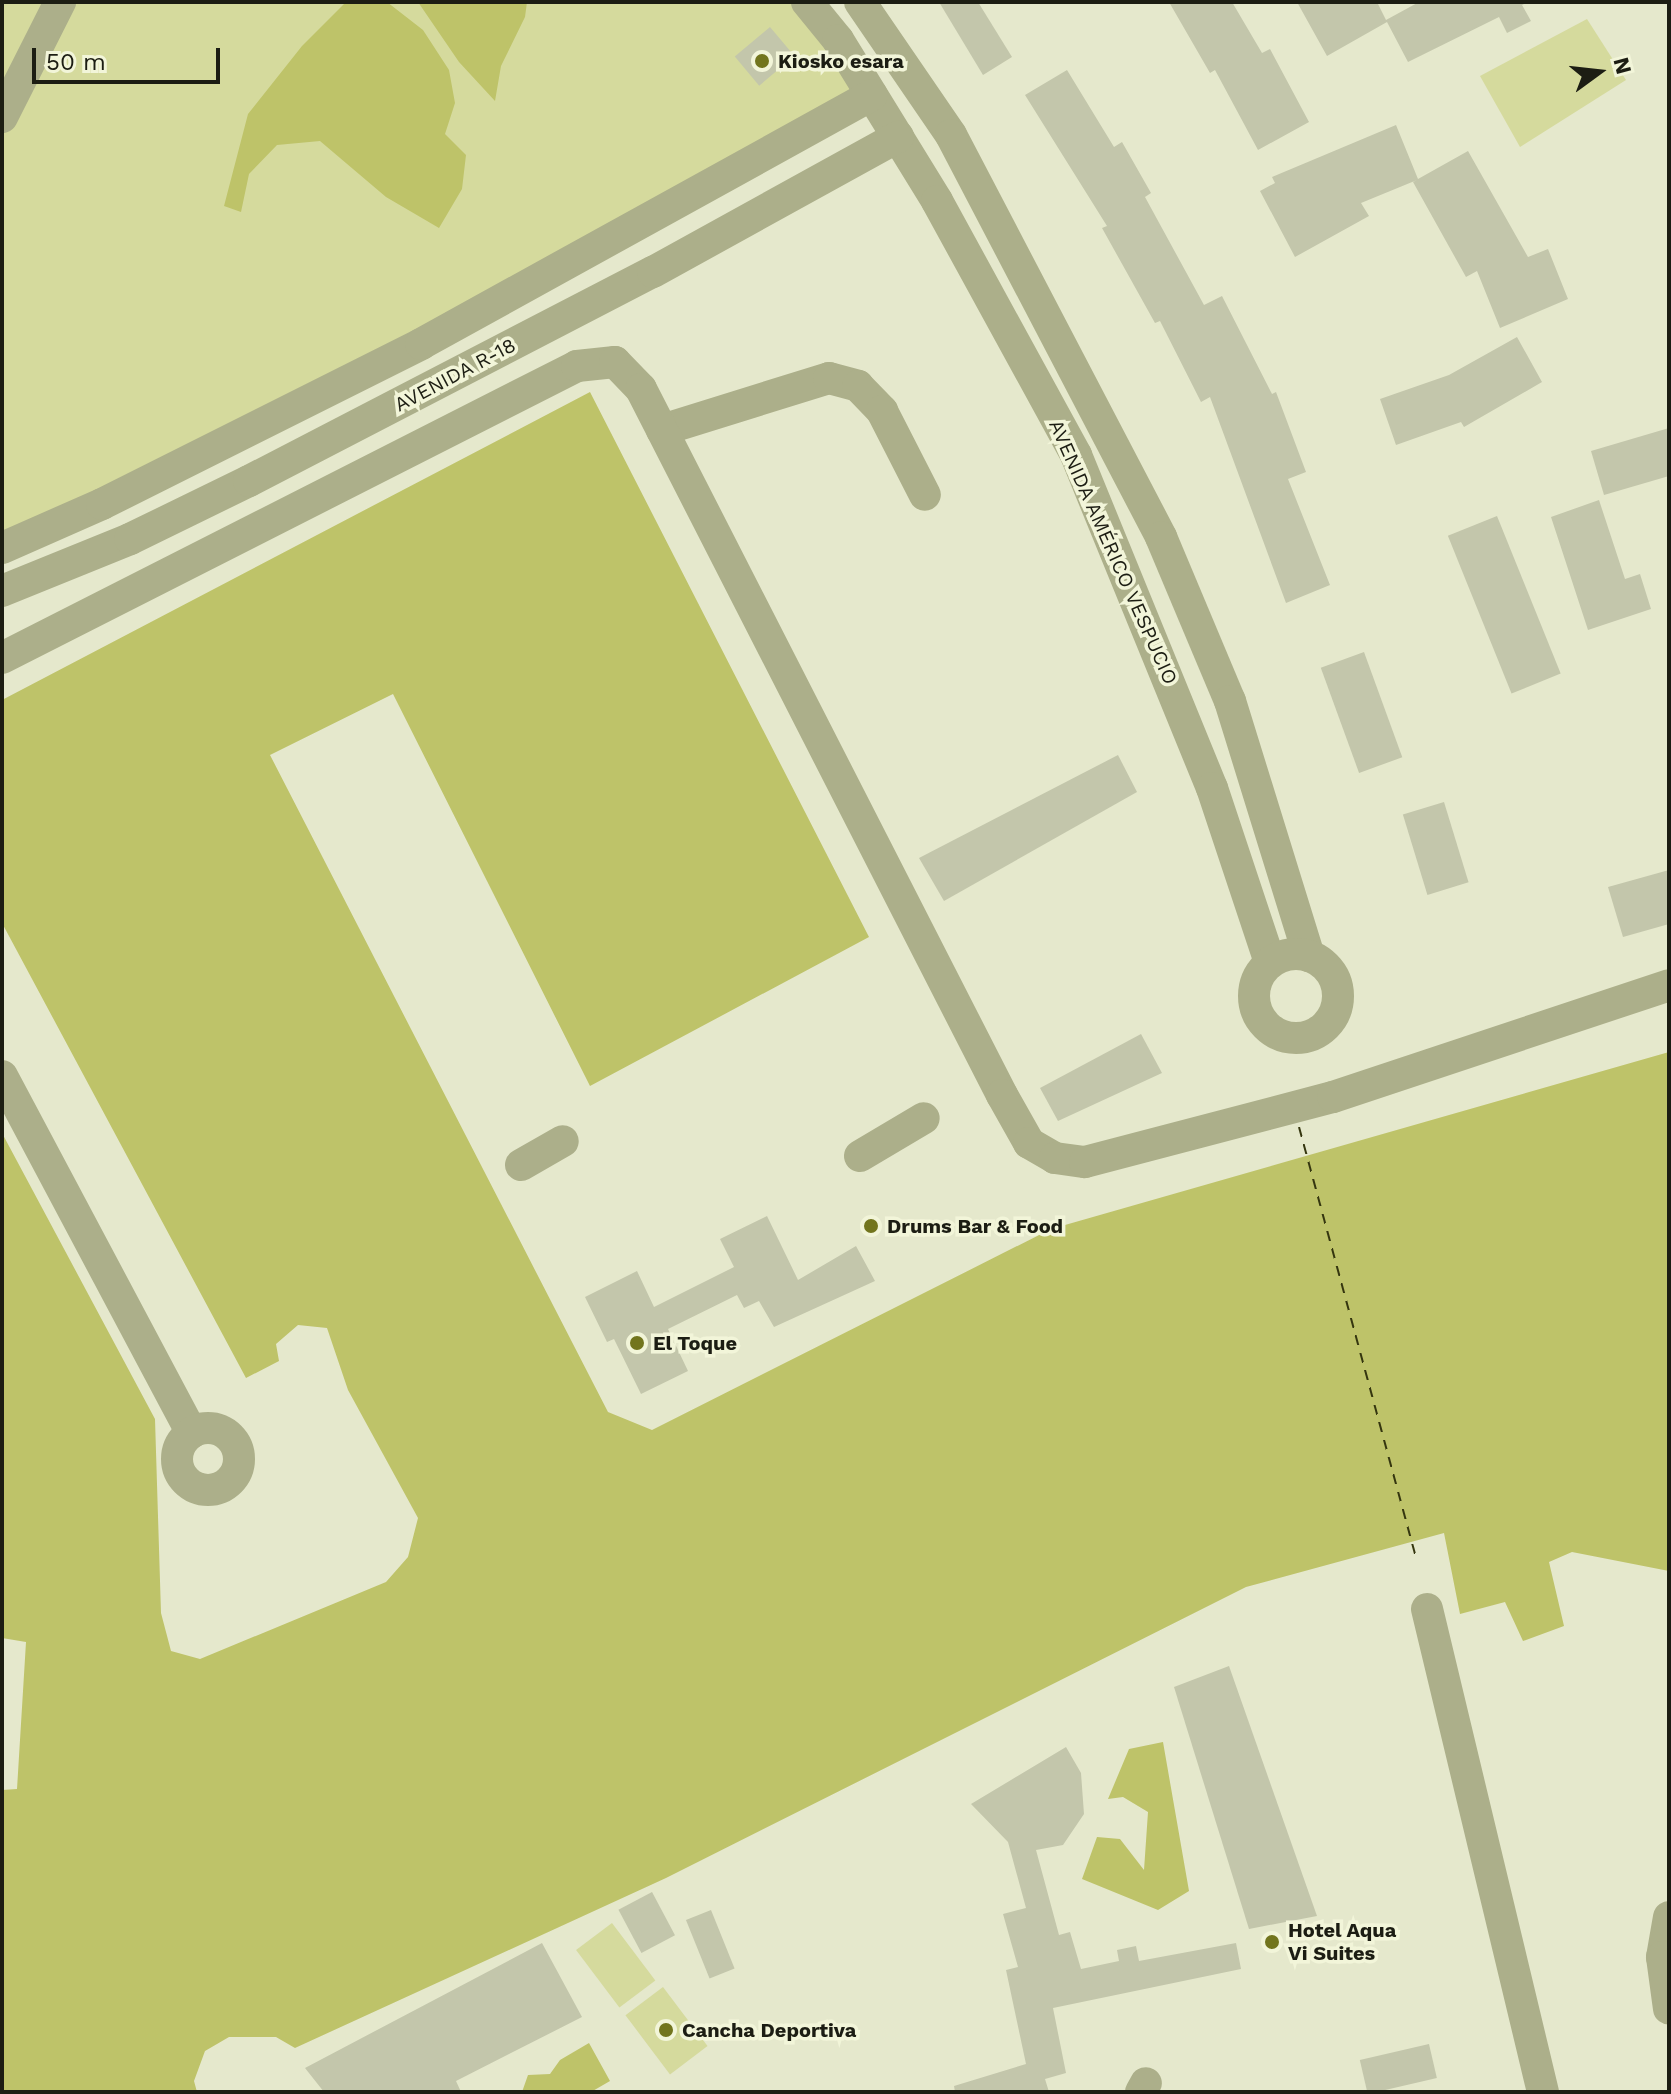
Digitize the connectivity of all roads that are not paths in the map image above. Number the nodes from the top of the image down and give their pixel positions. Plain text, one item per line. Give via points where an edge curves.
1 (60, 2) edge
2 (807, 2) edge
3 (860, 2) edge
4 (872, 95) junction
5 (2, 117) edge
6 (898, 137) junction
7 (662, 430) junction
8 (925, 495) dead end
9 (2, 548) edge
10 (2, 591) edge
11 (2, 658) edge
12 (1309, 956) junction
13 (1270, 962) junction
14 (1669, 985) edge
15 (2, 1076) edge
16 (924, 1118) dead end
17 (563, 1141) dead end
18 (860, 1156) dead end
19 (521, 1165) dead end
20 (192, 1433) dead end
21 (1427, 1609) dead end
22 (1669, 1917) edge
23 (1669, 2009) edge
24 (1543, 2092) edge

1 - 5 street
2 - 4 street, AVENIDA AMÉRICO VESPUCIO
3 - 12 street, AVENIDA AMÉRICO VESPUCIO via 951,135 1161,537 1230,701
4 - 6 street, AVENIDA AMÉRICO VESPUCIO
4 - 9 street via 421,344 102,504
6 - 10 street, AVENIDA R-18 via 653,272 262,474 130,539
6 - 13 street, AVENIDA AMÉRICO VESPUCIO via 1076,455 1212,788
7 - 8 street via 829,378 858,386 882,411
7 - 11 street via 641,389 615,362 577,366
7 - 14 street via 1002,1095 1029,1143 1055,1158 1085,1162 1333,1097
12 - 13 street via 1282,956
12 - 13 street via 1331,972 1338,999 1327,1025 1303,1038 1276,1033 1257,1013 1255,985
15 - 20 street
16 - 18 street
17 - 19 street
21 - 24 street
22 - 23 street via 1662,1957

